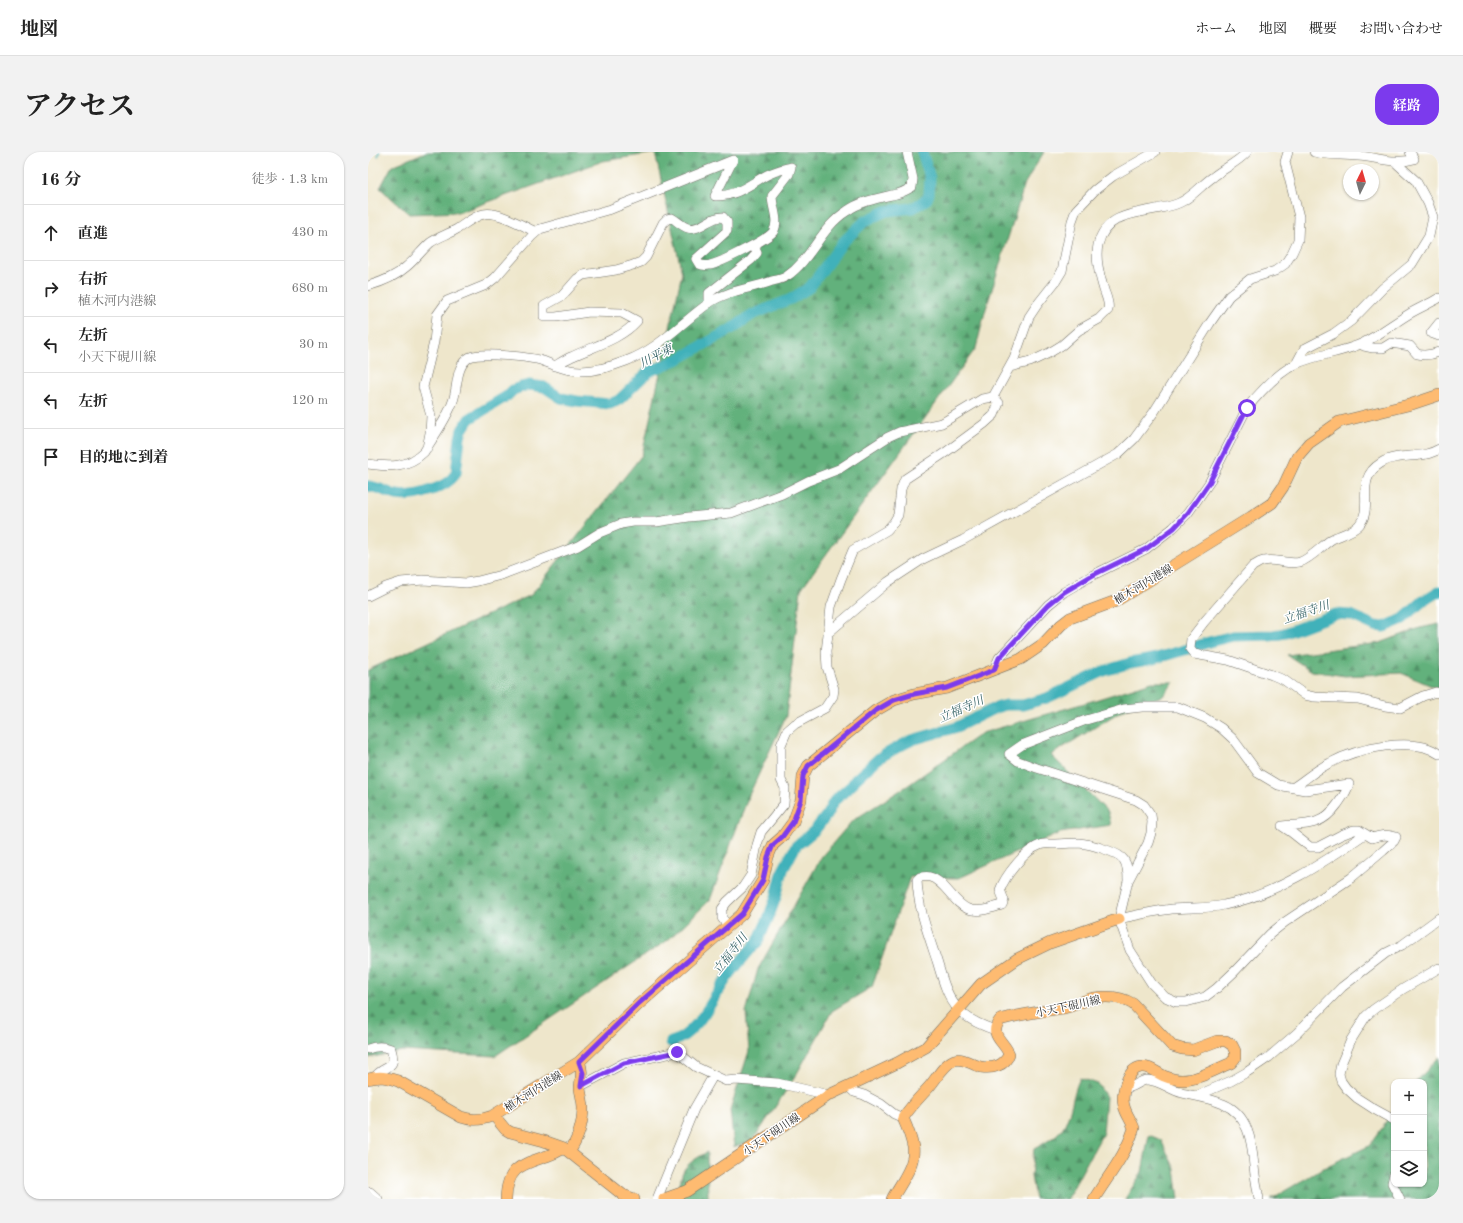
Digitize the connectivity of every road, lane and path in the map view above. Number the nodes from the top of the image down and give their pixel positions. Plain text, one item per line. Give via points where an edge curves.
1 (907, 152) edge
2 (1155, 152) edge
3 (1247, 152) edge
4 (1288, 152) edge
5 (1314, 152) edge
6 (1410, 152) edge
7 (1394, 162) junction
8 (536, 232) junction
9 (757, 243) junction
10 (368, 286) edge
11 (1439, 298) edge
12 (709, 303) junction
13 (1439, 323) edge
14 (1439, 336) edge
15 (1363, 343) junction
16 (1439, 352) edge
17 (1296, 364) junction
18 (555, 366) junction
19 (1010, 367) junction
20 (1439, 395) edge
21 (993, 396) junction
22 (427, 448) junction
23 (1439, 449) edge
24 (368, 464) edge
25 (368, 596) edge
26 (828, 633) junction
27 (994, 670) junction
28 (1439, 693) edge
29 (1439, 754) edge
30 (1294, 787) junction
31 (1365, 834) junction
32 (1128, 881) junction
33 (1439, 918) edge
34 (1119, 920) junction
35 (728, 926) junction
36 (1439, 968) edge
37 (958, 1009) junction
38 (995, 1030) junction
39 (368, 1048) edge
40 (579, 1062) junction
41 (713, 1076) junction
42 (372, 1078) edge
43 (581, 1086) junction
44 (848, 1086) junction
45 (1125, 1088) junction
46 (829, 1095) junction
47 (1196, 1096) junction
48 (492, 1116) junction
49 (903, 1118) junction
50 (1391, 1118) edge
51 (567, 1150) junction
52 (1394, 1187) edge
53 (368, 1193) edge
54 (378, 1199) edge
55 (506, 1199) edge
56 (634, 1199) edge
57 (657, 1199) edge
58 (664, 1199) edge
59 (892, 1199) edge
60 (1094, 1199) edge
61 (1259, 1199) edge
62 (1400, 1199) edge

1 - 12 street via 914,179 912,187 847,210 786,277 731,292
2 - 19 street via 1113,176 1076,210 1062,271 1029,317
3 - 19 street via 1178,204 1117,219 1106,229 1098,245 1097,260 1108,310 1049,353 1030,362
4 - 26 street via 1285,162 1299,218 1298,240 1292,253 1285,264 1275,271 1250,279 1229,296 1154,412 1134,438 1118,454 917,563 888,582
5 - 7 street
6 - 7 street via 1414,159
7 - 17 street via 1416,182 1428,203 1433,217 1430,236 1412,264 1383,288 1351,321 1304,349
8 - 9 street via 548,226 611,209 733,160 715,196 727,196 769,174 791,166 772,196 776,222 772,233
8 - 10 street via 496,215 485,214 432,242 396,275
8 - 22 street via 496,278 486,285 447,301 437,315 434,342 423,387 431,416
9 - 12 street via 757,253 751,260 709,292
9 - 18 street via 724,261 703,266 698,264 696,259 727,231 727,222 723,217 717,216 694,228 687,228 672,218 667,219 641,262 634,266 583,275 562,296 544,306 544,317 589,312 622,313 637,321 613,339
11 - 15 street
12 - 18 street via 666,338 627,361 581,371
13 - 14 street via 1431,333
15 - 16 street via 1364,346 1382,348 1391,343 1401,343 1424,356
15 - 17 street
17 - 27 street via 1279,374 1247,408 1209,483 1174,528 1146,549 1064,592 1048,605 999,658
18 - 22 street via 531,359 486,355 469,358 459,371 453,403
19 - 21 street
20 - 27 main road, 植木河内港線 via 1339,422 1309,443 1297,457 1283,487 1272,503 1116,601 1070,618 1043,644 1021,659
21 - 25 street via 942,423 899,432 839,469 731,513 621,524 599,533 578,546 484,580 466,583 423,580 401,582
21 - 26 street via 998,403 994,415 973,433 905,478 898,515 894,522 887,530 854,550 840,578 831,607
22 - 24 street via 418,458 403,465
23 - 28 street via 1428,454 1388,459 1379,463 1366,481 1364,518 1358,526 1332,540 1302,562 1264,560 1253,566 1191,639 1190,649 1194,654 1228,660 1272,675 1314,697 1358,699 1400,708 1424,696
26 - 35 street via 827,667 834,689 833,696 825,708 787,731 781,745 784,804 761,832 751,875 743,888 722,909 722,918
27 - 35 main road, 植木河内港線 via 947,688 894,700 875,711 808,766 803,776 801,800 793,822 773,845 763,880 752,899 742,914
29 - 30 street via 1422,746 1401,745 1358,751 1330,763
30 - 31 street via 1305,790 1349,784 1332,812 1321,821 1282,826 1310,848 1354,830
30 - 32 street via 1278,785 1258,773 1233,739 1221,728 1178,707 1124,709 1086,720 1022,745 1010,754 1018,761 1136,800 1144,805 1152,822 1151,833
31 - 34 street via 1302,874 1243,900 1203,908 1151,912
31 - 34 street via 1372,838 1388,834 1396,837 1351,878 1270,934 1217,988 1198,1000 1176,1002 1165,997 1152,984 1130,950
32 - 34 street
32 - 37 street via 1127,866 1124,859 1116,853 1082,844 1067,843 1040,844 1024,856 1002,883 1002,905 989,909 968,909 930,877 920,877 916,880 927,936 949,996
33 - 47 street via 1402,945 1386,953 1342,987 1297,1033 1268,1057 1231,1081
34 - 37 main road, 小天下硯川線 via 1050,942 1017,959 981,984
35 - 40 main road, 植木河内港線 via 638,1004
36 - 50 street via 1403,989 1366,1016 1351,1040 1341,1064 1339,1074 1346,1088 1362,1102
37 - 38 street via 982,1026
37 - 44 main road, 小天下硯川線 via 926,1047
38 - 45 main road, 小天下硯川線 via 1000,1020 1007,1018 1066,1007 1095,998 1118,998 1133,1004 1172,1046 1182,1050 1193,1050 1217,1041 1226,1041 1235,1051 1235,1058 1231,1063 1192,1079 1180,1080 1141,1067 1128,1078
38 - 49 main road via 996,1036 1009,1054 1007,1060 1000,1066 990,1068 980,1067 962,1059 955,1060 948,1064 911,1105
39 - 42 street via 385,1047 391,1049 393,1056 390,1067
40 - 43 main road via 583,1073
40 - 48 main road, 植木河内港線
41 - 43 street via 696,1067 680,1053 674,1052 624,1063
41 - 46 street via 726,1081 777,1083
41 - 57 street via 694,1109
42 - 48 main road, 植木河内港線 via 387,1077 398,1081 468,1119 480,1120
43 - 51 main road via 583,1119 579,1134
44 - 46 main road, 小天下硯川線
44 - 49 street via 854,1092 864,1094
45 - 47 street via 1132,1088 1145,1080 1153,1081 1175,1092
45 - 60 main road, 小天下硯川線 via 1123,1104 1134,1128 1115,1169
46 - 58 main road, 小天下硯川線 via 687,1191
47 - 61 street via 1224,1104 1244,1121 1249,1131
48 - 51 main road via 510,1132
49 - 59 main road via 913,1148 913,1156 909,1169
51 - 55 main road via 525,1163 515,1170 509,1179
51 - 56 main road via 623,1194
52 - 62 street
53 - 54 street

